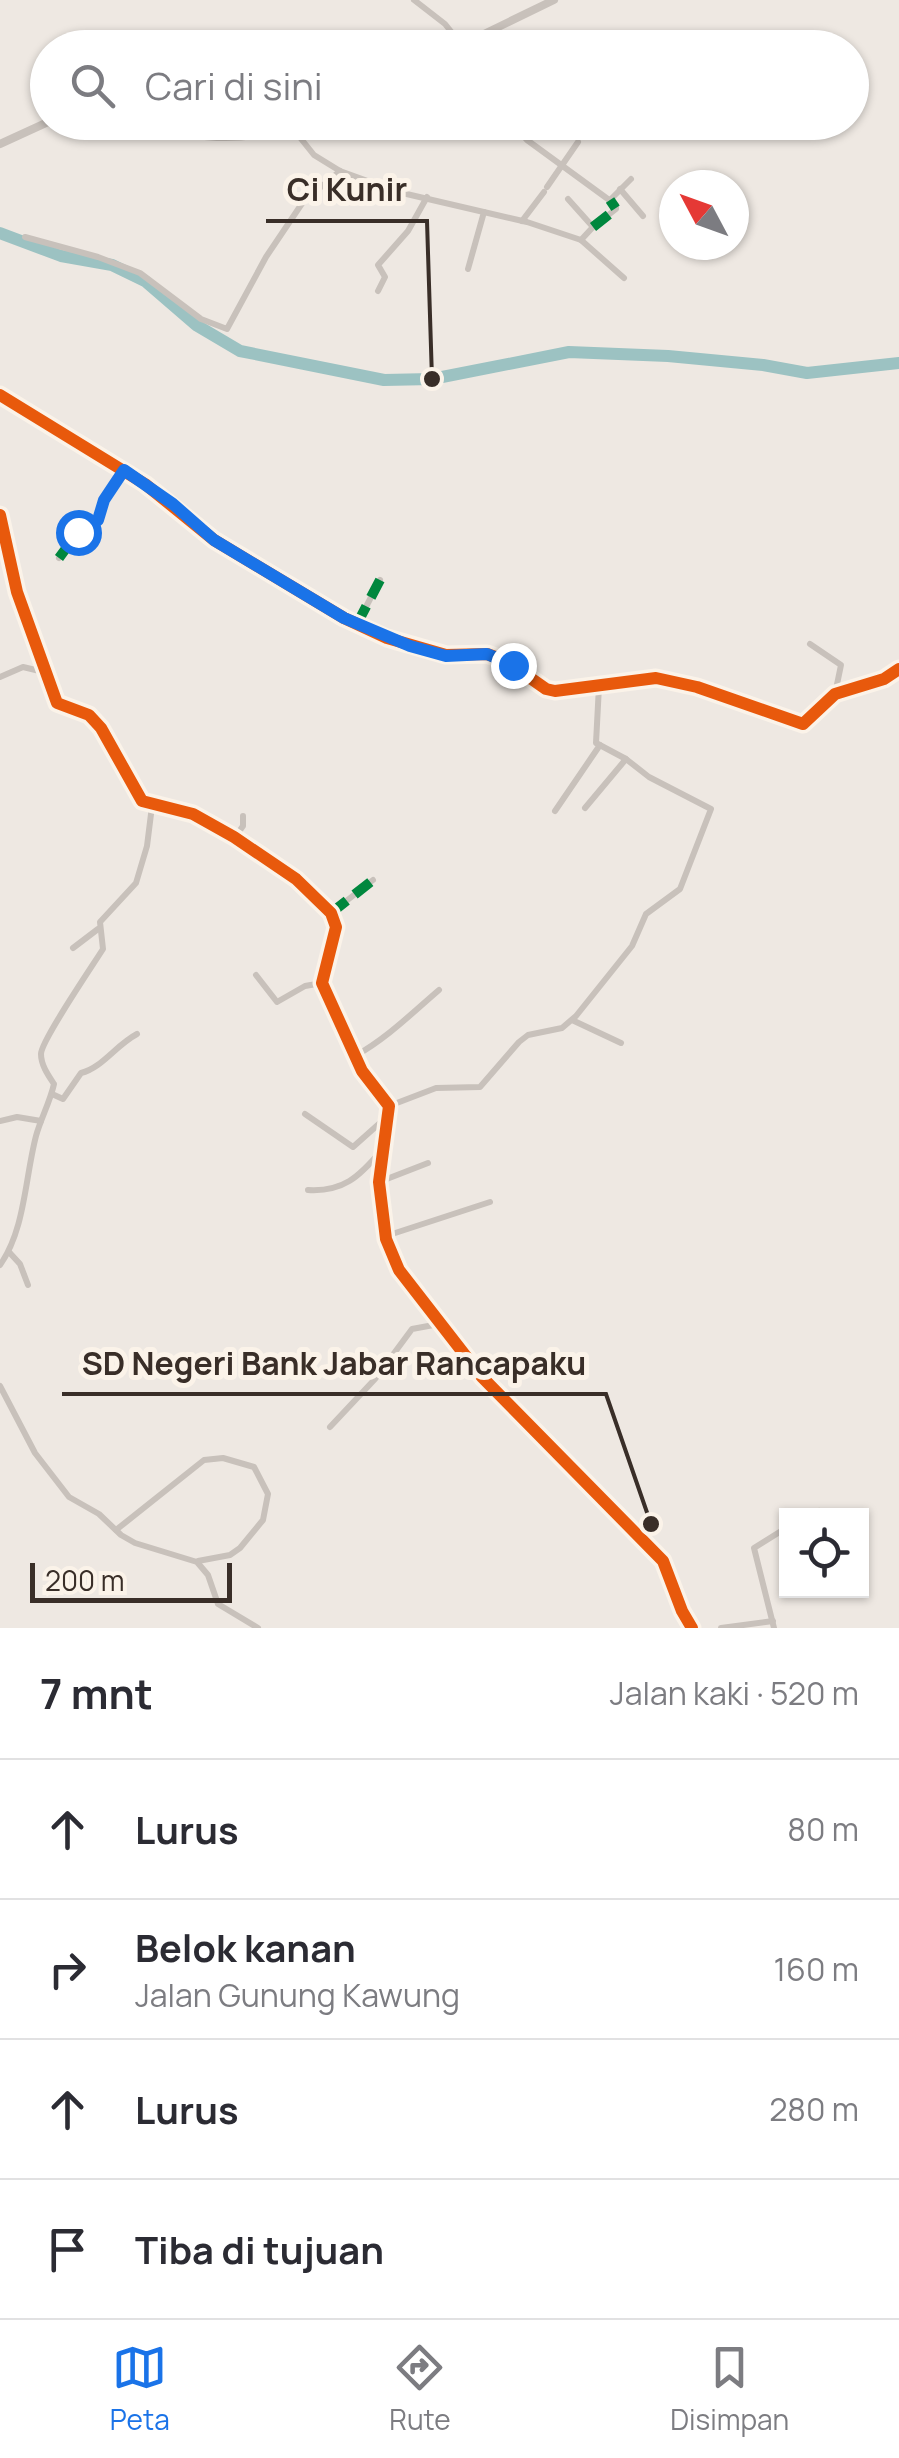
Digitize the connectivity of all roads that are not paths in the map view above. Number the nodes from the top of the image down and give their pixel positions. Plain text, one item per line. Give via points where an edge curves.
1 (414, 0) edge
2 (554, 0) edge
3 (450, 30) edge
4 (494, 30) edge
5 (30, 130) edge
6 (304, 140) edge
7 (526, 140) edge
8 (578, 142) dead end
9 (0, 144) edge
10 (562, 166) junction
11 (340, 171) junction
12 (631, 178) dead end
13 (620, 189) junction
14 (427, 197) junction
15 (568, 199) dead end
16 (610, 200) junction
17 (484, 212) junction
18 (643, 216) dead end
19 (522, 221) junction
20 (593, 227) junction
21 (25, 237) dead end
22 (580, 240) junction
23 (468, 269) dead end
24 (624, 278) dead end
25 (378, 292) dead end
26 (0, 395) edge
27 (124, 470) junction
28 (0, 515) edge
29 (59, 558) dead end
30 (380, 580) dead end
31 (356, 624) junction
32 (810, 644) dead end
33 (899, 669) edge
34 (45, 672) junction
35 (0, 678) edge
36 (599, 686) junction
37 (835, 694) junction
38 (600, 745) junction
39 (626, 759) junction
40 (152, 806) junction
41 (586, 808) dead end
42 (555, 811) dead end
43 (244, 816) dead end
44 (234, 837) junction
45 (372, 880) dead end
46 (330, 913) junction
47 (98, 929) junction
48 (72, 948) dead end
49 (256, 975) dead end
50 (322, 982) junction
51 (439, 990) dead end
52 (572, 1020) junction
53 (137, 1034) dead end
54 (621, 1042) dead end
55 (355, 1056) junction
56 (52, 1094) junction
57 (389, 1110) junction
58 (305, 1114) dead end
59 (41, 1120) junction
60 (0, 1121) edge
61 (382, 1150) junction
62 (428, 1164) dead end
63 (379, 1182) junction
64 (308, 1190) dead end
65 (490, 1202) dead end
66 (386, 1236) junction
67 (9, 1252) junction
68 (0, 1265) edge
69 (28, 1285) dead end
70 (440, 1324) junction
71 (0, 1386) edge
72 (330, 1426) dead end
73 (116, 1530) junction
74 (779, 1532) edge
75 (197, 1562) junction
76 (773, 1625) edge
77 (258, 1628) edge
78 (692, 1628) edge
79 (721, 1628) edge

1 - 3 street
2 - 4 street
5 - 9 street
6 - 11 street
7 - 10 street
8 - 10 street
10 - 16 street
10 - 19 street
11 - 14 street
11 - 21 street via 302,202 227,330 201,320 132,269
12 - 13 street
13 - 16 street
13 - 18 street
14 - 17 street
14 - 25 street via 378,265 385,276
15 - 20 street
16 - 20 street via 616,209
17 - 19 street
17 - 23 street
19 - 22 street
20 - 22 street
22 - 24 street
26 - 27 street
27 - 29 street via 98,520 78,532
27 - 31 street via 214,540
28 - 34 street
30 - 31 street
31 - 36 street via 446,656 487,654 546,690
32 - 37 street via 840,665
33 - 37 street
34 - 35 street via 23,667
34 - 40 street via 57,704 95,722 138,796
36 - 37 street via 678,681 803,724
36 - 38 street via 594,738
38 - 39 street
38 - 42 street
39 - 41 street
39 - 52 street via 711,812 678,892 646,914 632,946
40 - 44 street via 193,814
40 - 47 street via 135,885
43 - 44 street
44 - 46 street
45 - 46 street
46 - 50 street via 336,927
47 - 48 street
47 - 56 street via 103,949 44,1042
49 - 50 street via 278,1002
50 - 55 street
51 - 55 street via 389,1036
52 - 54 street
52 - 57 street via 553,1032 528,1035 480,1087 436,1088
53 - 56 street via 94,1070 82,1072 63,1099
55 - 57 street
56 - 59 street
57 - 58 street via 352,1147
57 - 61 street
59 - 60 street
59 - 67 street
61 - 63 street
61 - 64 street via 348,1184
62 - 63 street
63 - 66 street
65 - 66 street
66 - 70 street via 404,1278
67 - 68 street
67 - 69 street
70 - 72 street via 412,1328
70 - 78 street via 494,1389 663,1561
71 - 73 street via 35,1453 68,1497
73 - 75 street via 134,1543
73 - 75 street via 204,1460 254,1467 268,1494 264,1520 230,1555
74 - 76 street via 754,1548
75 - 77 street via 218,1604
76 - 79 street

